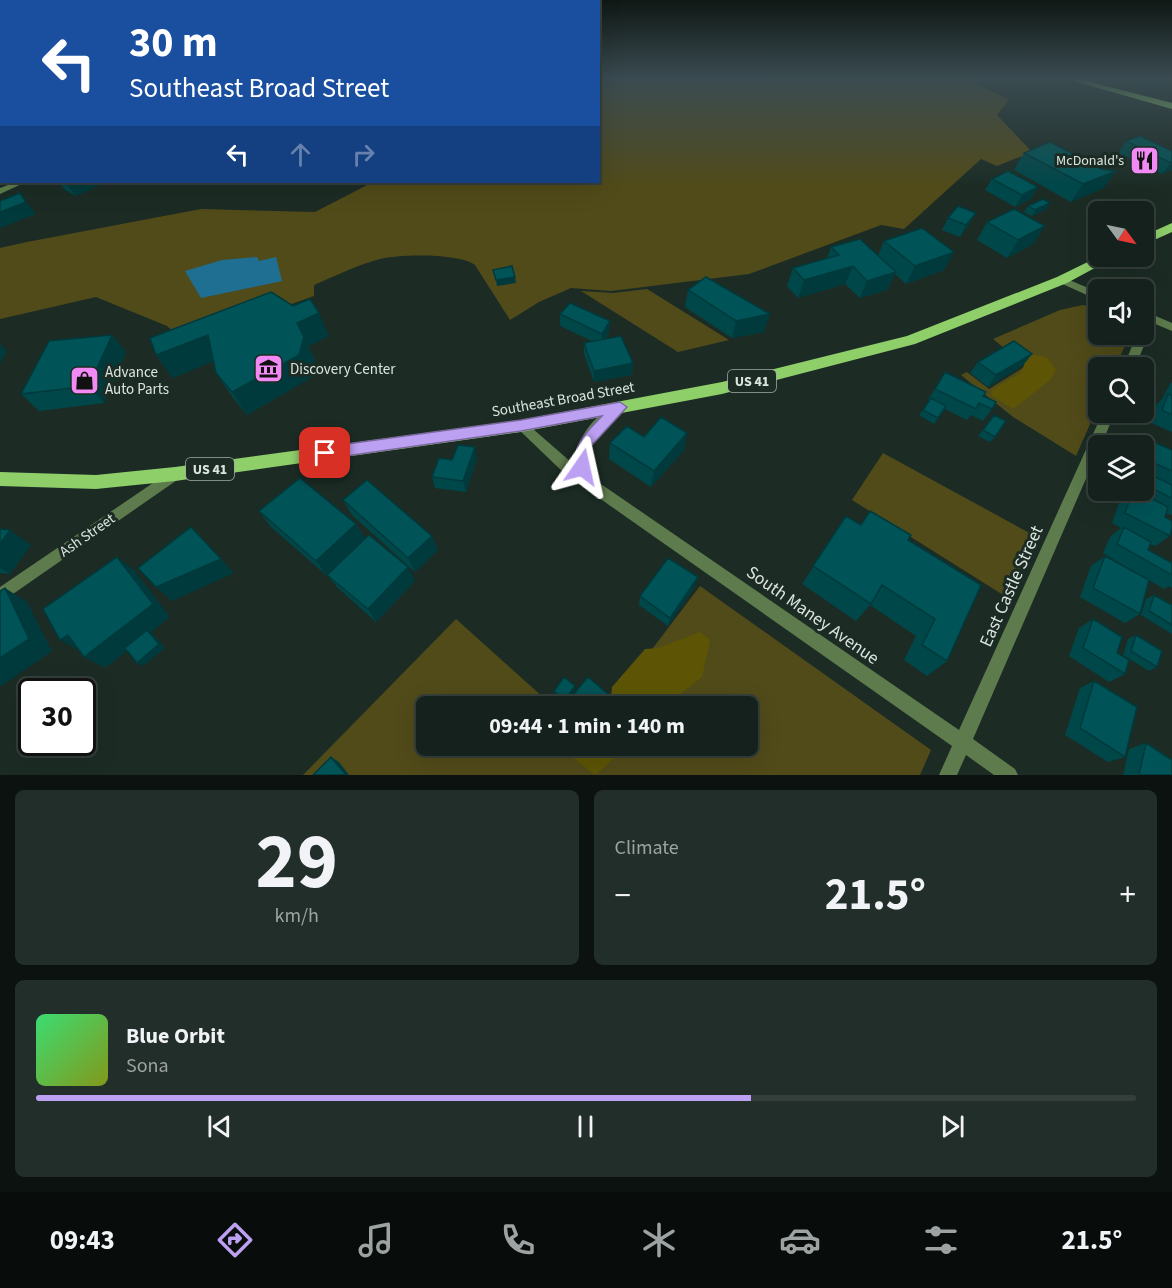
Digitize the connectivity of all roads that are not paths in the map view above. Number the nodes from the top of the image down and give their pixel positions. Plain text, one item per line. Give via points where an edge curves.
1 (20, 183) edge
2 (0, 191) edge
3 (1172, 227) edge
4 (1154, 236) edge
5 (1089, 267) edge
6 (1062, 280) junction
7 (1088, 292) edge
8 (1154, 319) edge
9 (1172, 327) edge
10 (620, 407) junction
11 (1104, 423) edge
12 (521, 426) junction
13 (175, 474) junction
14 (0, 479) edge
15 (596, 488) junction
16 (0, 596) edge
17 (963, 743) junction
18 (948, 775) edge
19 (1009, 775) edge

1 - 2 street
3 - 4 main road
5 - 6 main road, Southeast Broad Street / US 41
6 - 7 street
6 - 10 main road, Southeast Broad Street / US 41 via 910,340 722,388
8 - 9 street
10 - 12 main road, Southeast Broad Street / US 41
10 - 15 street, South Maney Avenue via 596,430 581,453 582,467
11 - 17 street, East Castle Street
12 - 13 main road, Southeast Broad Street / US 41
12 - 15 street, South Maney Avenue
13 - 14 main road, Southeast Broad Street / US 41 via 96,482
13 - 16 street, Ash Street
15 - 17 street, South Maney Avenue
17 - 18 street, East Castle Street
17 - 19 street, South Maney Avenue

